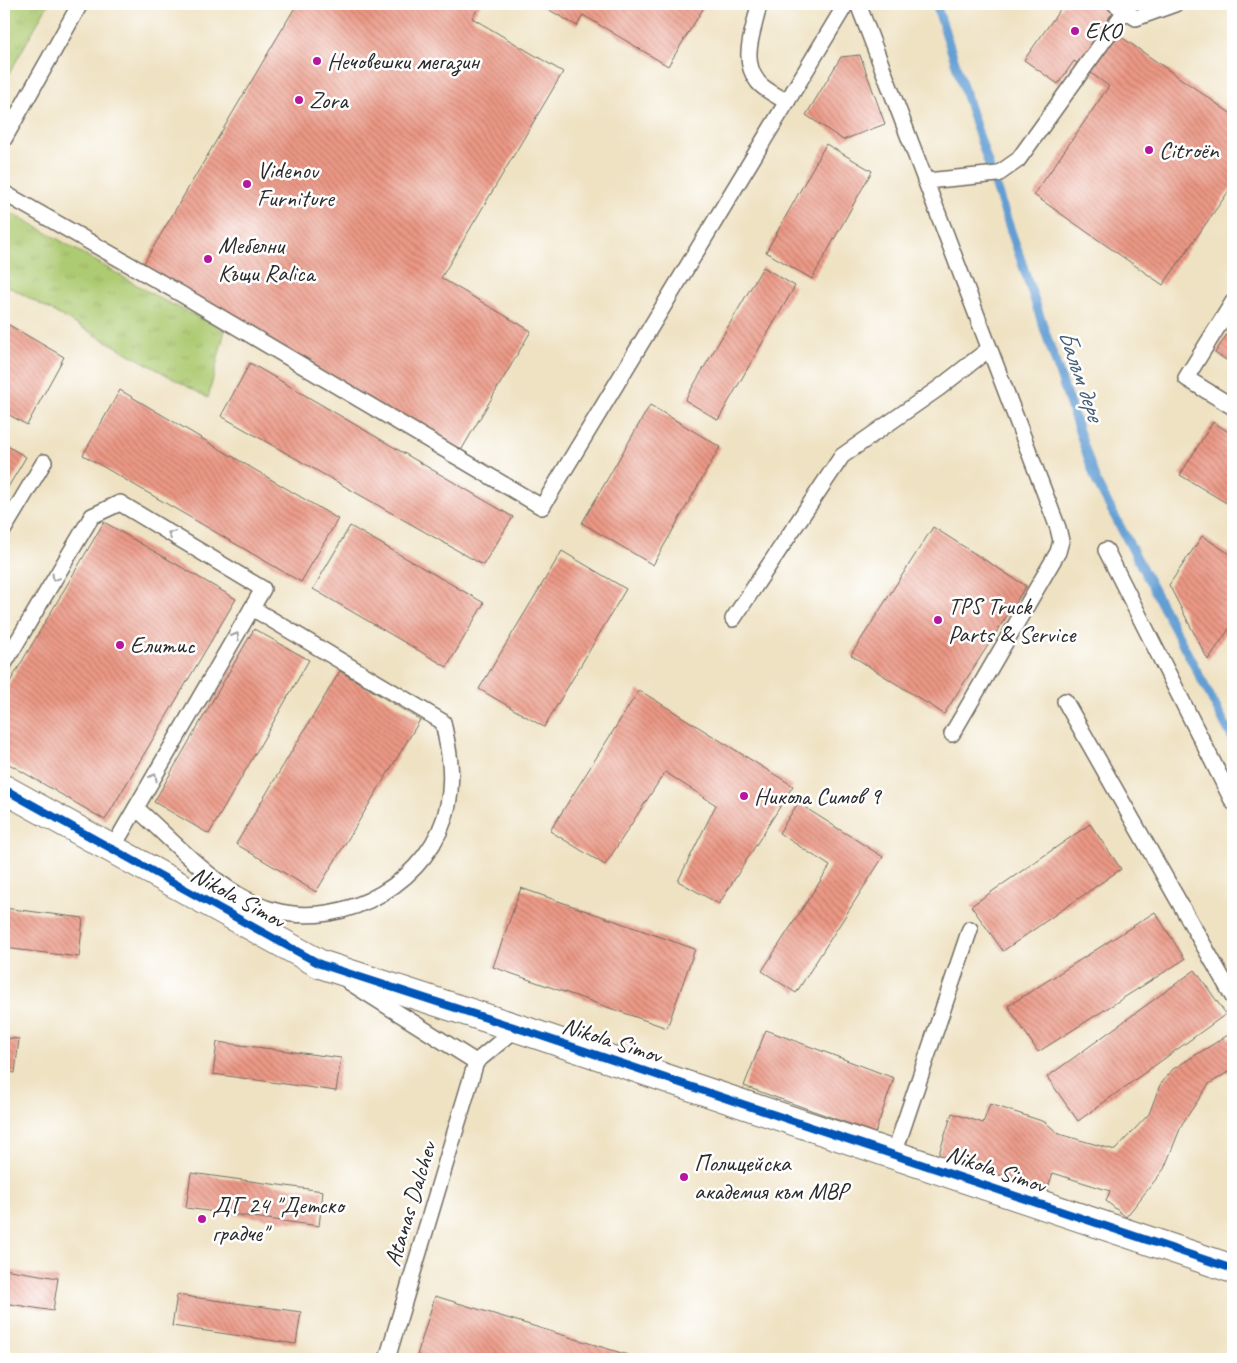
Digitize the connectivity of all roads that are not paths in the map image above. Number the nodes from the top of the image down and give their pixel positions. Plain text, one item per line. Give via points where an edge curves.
1 (80, 4) edge
2 (759, 4) edge
3 (846, 4) edge
4 (858, 4) edge
5 (1176, 4) edge
6 (1120, 7) edge
7 (787, 102) junction
8 (4, 139) edge
9 (926, 181) junction
10 (4, 193) edge
11 (1233, 302) edge
12 (989, 349) junction
13 (1233, 407) edge
14 (44, 462) dead end
15 (4, 529) edge
16 (1106, 550) dead end
17 (252, 608) junction
18 (732, 620) dead end
19 (4, 664) edge
20 (1065, 701) dead end
21 (952, 734) dead end
22 (4, 789) edge
23 (1233, 802) edge
24 (136, 808) junction
25 (112, 849) junction
26 (970, 928) dead end
27 (320, 964) junction
28 (1233, 997) edge
29 (517, 1028) junction
30 (476, 1062) junction
31 (894, 1154) junction
32 (1233, 1269) edge
33 (387, 1359) edge

1 - 8 lane
2 - 7 lane via 749,40 749,65 758,83
3 - 7 lane
4 - 9 lane
5 - 6 lane via 1136,18
6 - 9 lane via 1018,160 998,174
7 - 10 lane via 542,507
9 - 12 lane
11 - 13 lane via 1186,378
12 - 18 lane via 842,456
12 - 21 lane via 1061,540 1058,552
14 - 15 lane
16 - 23 lane
17 -> 19 lane via 264,589 120,503 92,516
24 -> 17 lane
17 - 24 lane via 443,722 451,758 448,806 433,843 408,875 381,895 350,909 311,915 272,910 233,894
20 - 28 lane
22 - 25 street, Nikola Simov
24 - 25 lane
25 - 27 street, Nikola Simov
26 - 31 lane
27 - 29 street, Nikola Simov
27 - 30 lane
29 - 30 lane
29 - 31 street, Nikola Simov
30 - 33 lane, Atanas Dalchev
31 - 32 street, Nikola Simov

